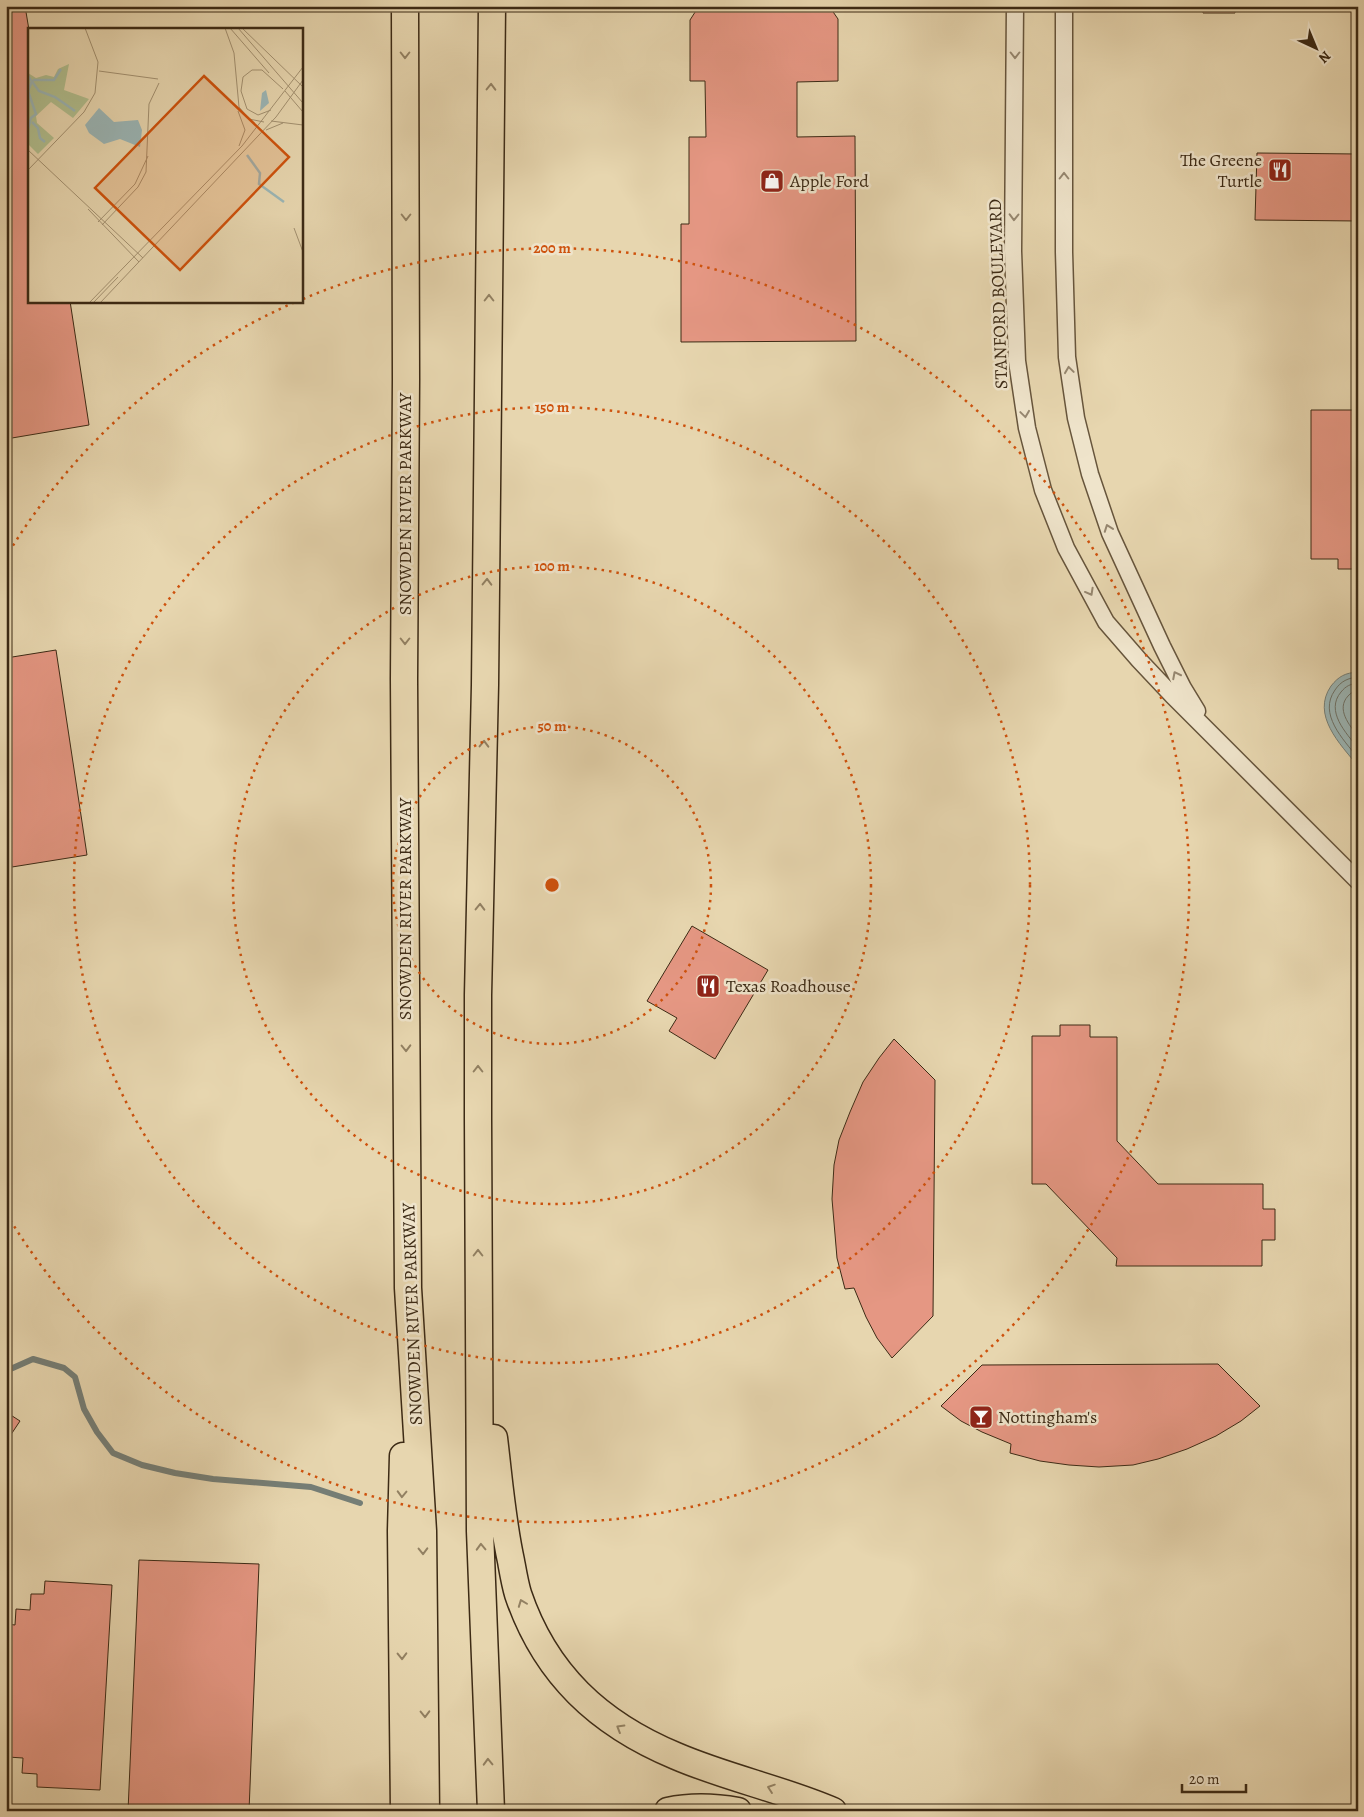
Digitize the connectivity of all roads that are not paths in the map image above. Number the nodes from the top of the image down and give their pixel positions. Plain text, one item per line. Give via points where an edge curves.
1 (405, 6) edge
2 (492, 6) edge
3 (1015, 6) edge
4 (1064, 6) edge
5 (1210, 732) junction
6 (1358, 881) edge
7 (408, 1288) junction
8 (478, 1302) junction
9 (404, 1811) edge
10 (426, 1811) edge
11 (491, 1811) edge
12 (668, 1811) edge
13 (738, 1811) edge
14 (833, 1811) edge

1 -> 7 main road, SNOWDEN RIVER PARKWAY via 404,698
8 -> 2 main road via 478,995 485,685
3 -> 5 street, STANFORD BOULEVARD via 1017,362 1027,428 1041,482 1066,548 1106,622
5 -> 4 street, STANFORD BOULEVARD via 1174,671 1110,533 1076,418 1067,357
5 - 6 street, STANFORD BOULEVARD
7 -> 9 main road via 401,1531
7 -> 10 main road, SNOWDEN RIVER PARKWAY via 422,1531
11 -> 8 main road via 480,1541
14 -> 8 main road via 677,1757 642,1741 602,1715 555,1667 532,1631 518,1593 506,1540
12 - 13 main road via 719,1808

